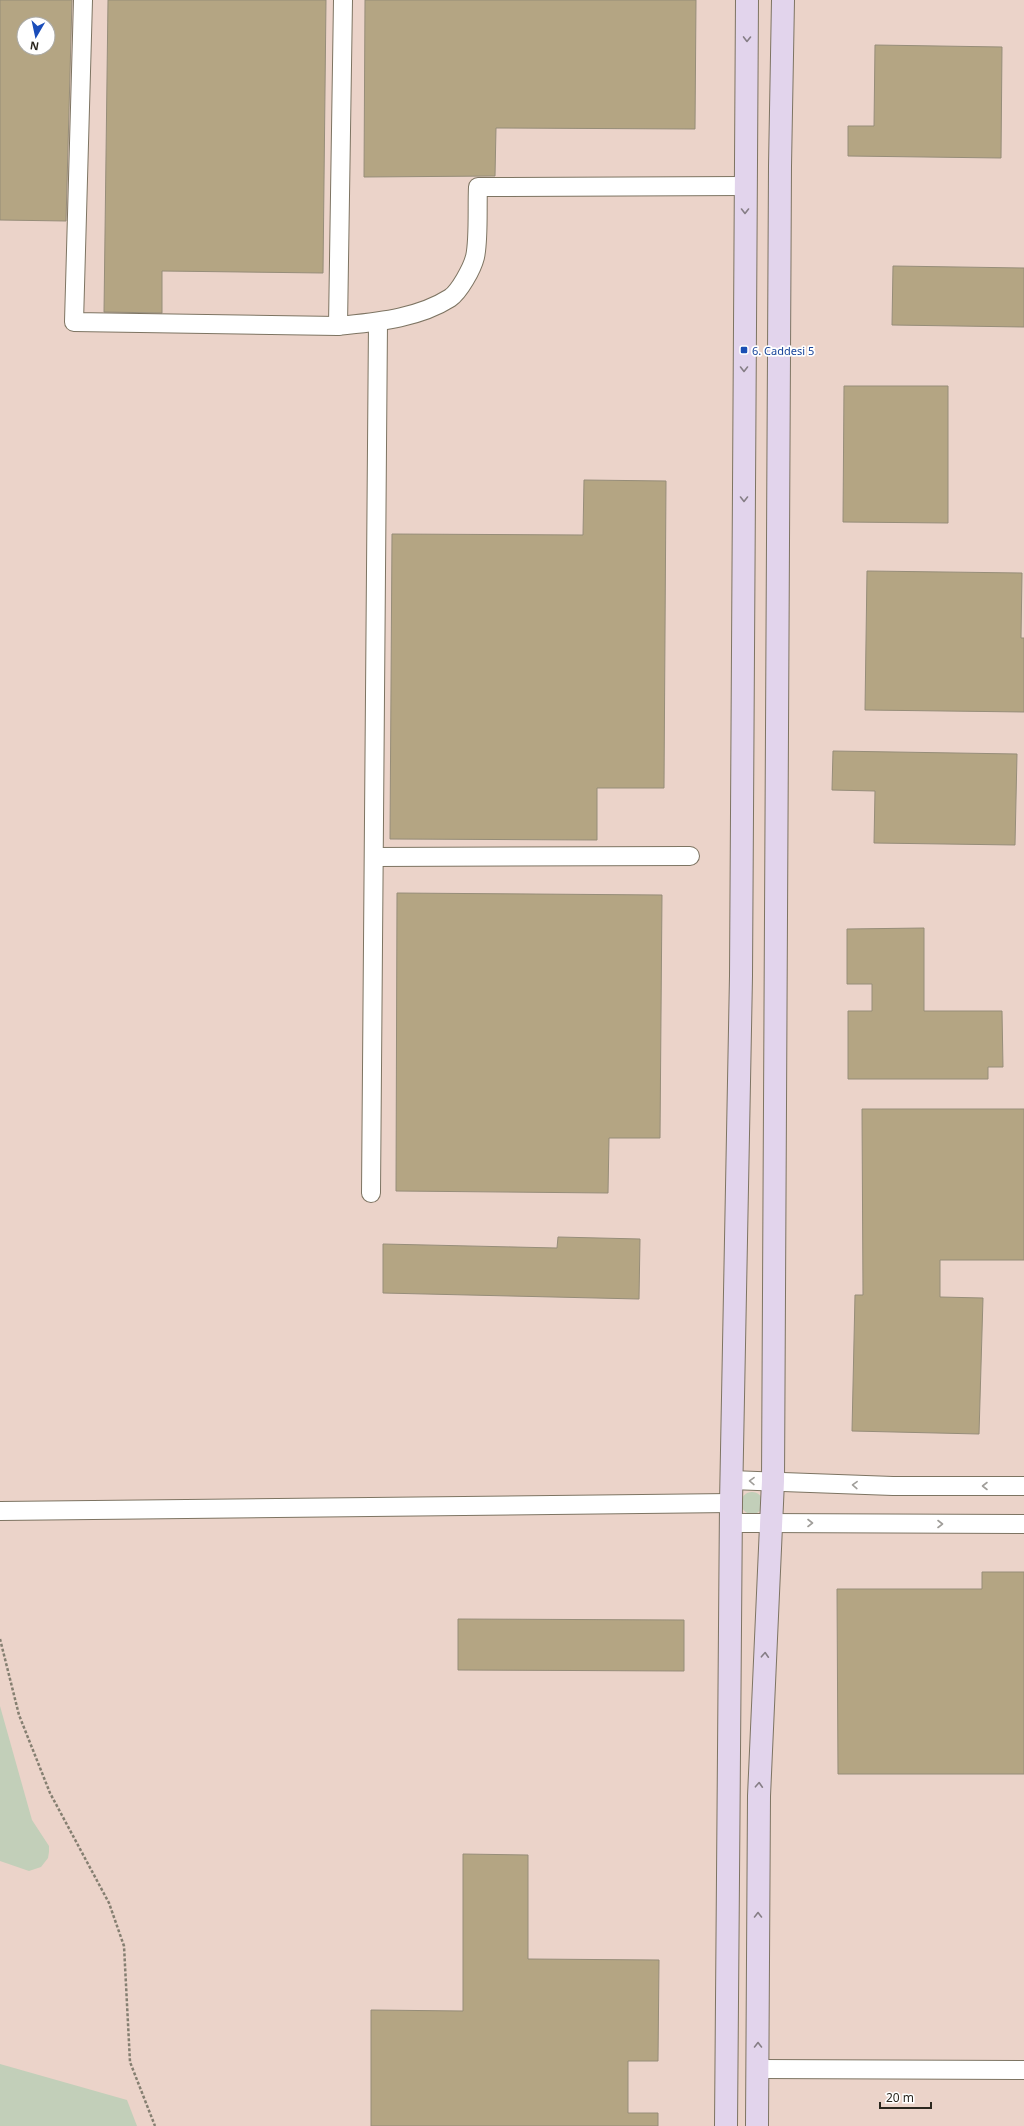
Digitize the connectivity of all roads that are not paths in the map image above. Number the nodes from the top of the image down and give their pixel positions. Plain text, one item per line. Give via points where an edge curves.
1 (83, 0) edge
2 (343, 0) edge
3 (747, 0) edge
4 (783, 0) edge
5 (780, 166) junction
6 (745, 176) junction
7 (378, 322) junction
8 (338, 326) junction
9 (690, 856) dead end
10 (374, 857) junction
11 (741, 976) junction
12 (776, 976) junction
13 (371, 1193) dead end
14 (731, 1480) junction
15 (773, 1481) junction
16 (1024, 1486) edge
17 (0, 1510) edge
18 (731, 1513) junction
19 (771, 1523) junction
20 (1024, 1524) edge
21 (758, 2069) junction
22 (1024, 2070) edge
23 (726, 2126) edge
24 (757, 2126) edge

1 - 8 street via 74,322
2 - 8 street
3 -> 6 street
4 - 5 street
5 - 6 street
5 - 12 street
6 - 7 street via 478,187 475,257 465,279 451,298 417,312
6 -> 11 street
7 - 8 street
7 - 10 street
9 - 10 street
10 - 13 street
11 - 12 street
11 - 14 street
12 - 15 street
15 -> 14 street
14 - 18 street
16 -> 15 street via 893,1486
15 - 19 street
17 - 18 street
18 - 19 street
18 - 23 street
19 -> 20 street
21 -> 19 street via 758,1796
21 - 22 street
21 - 24 street

